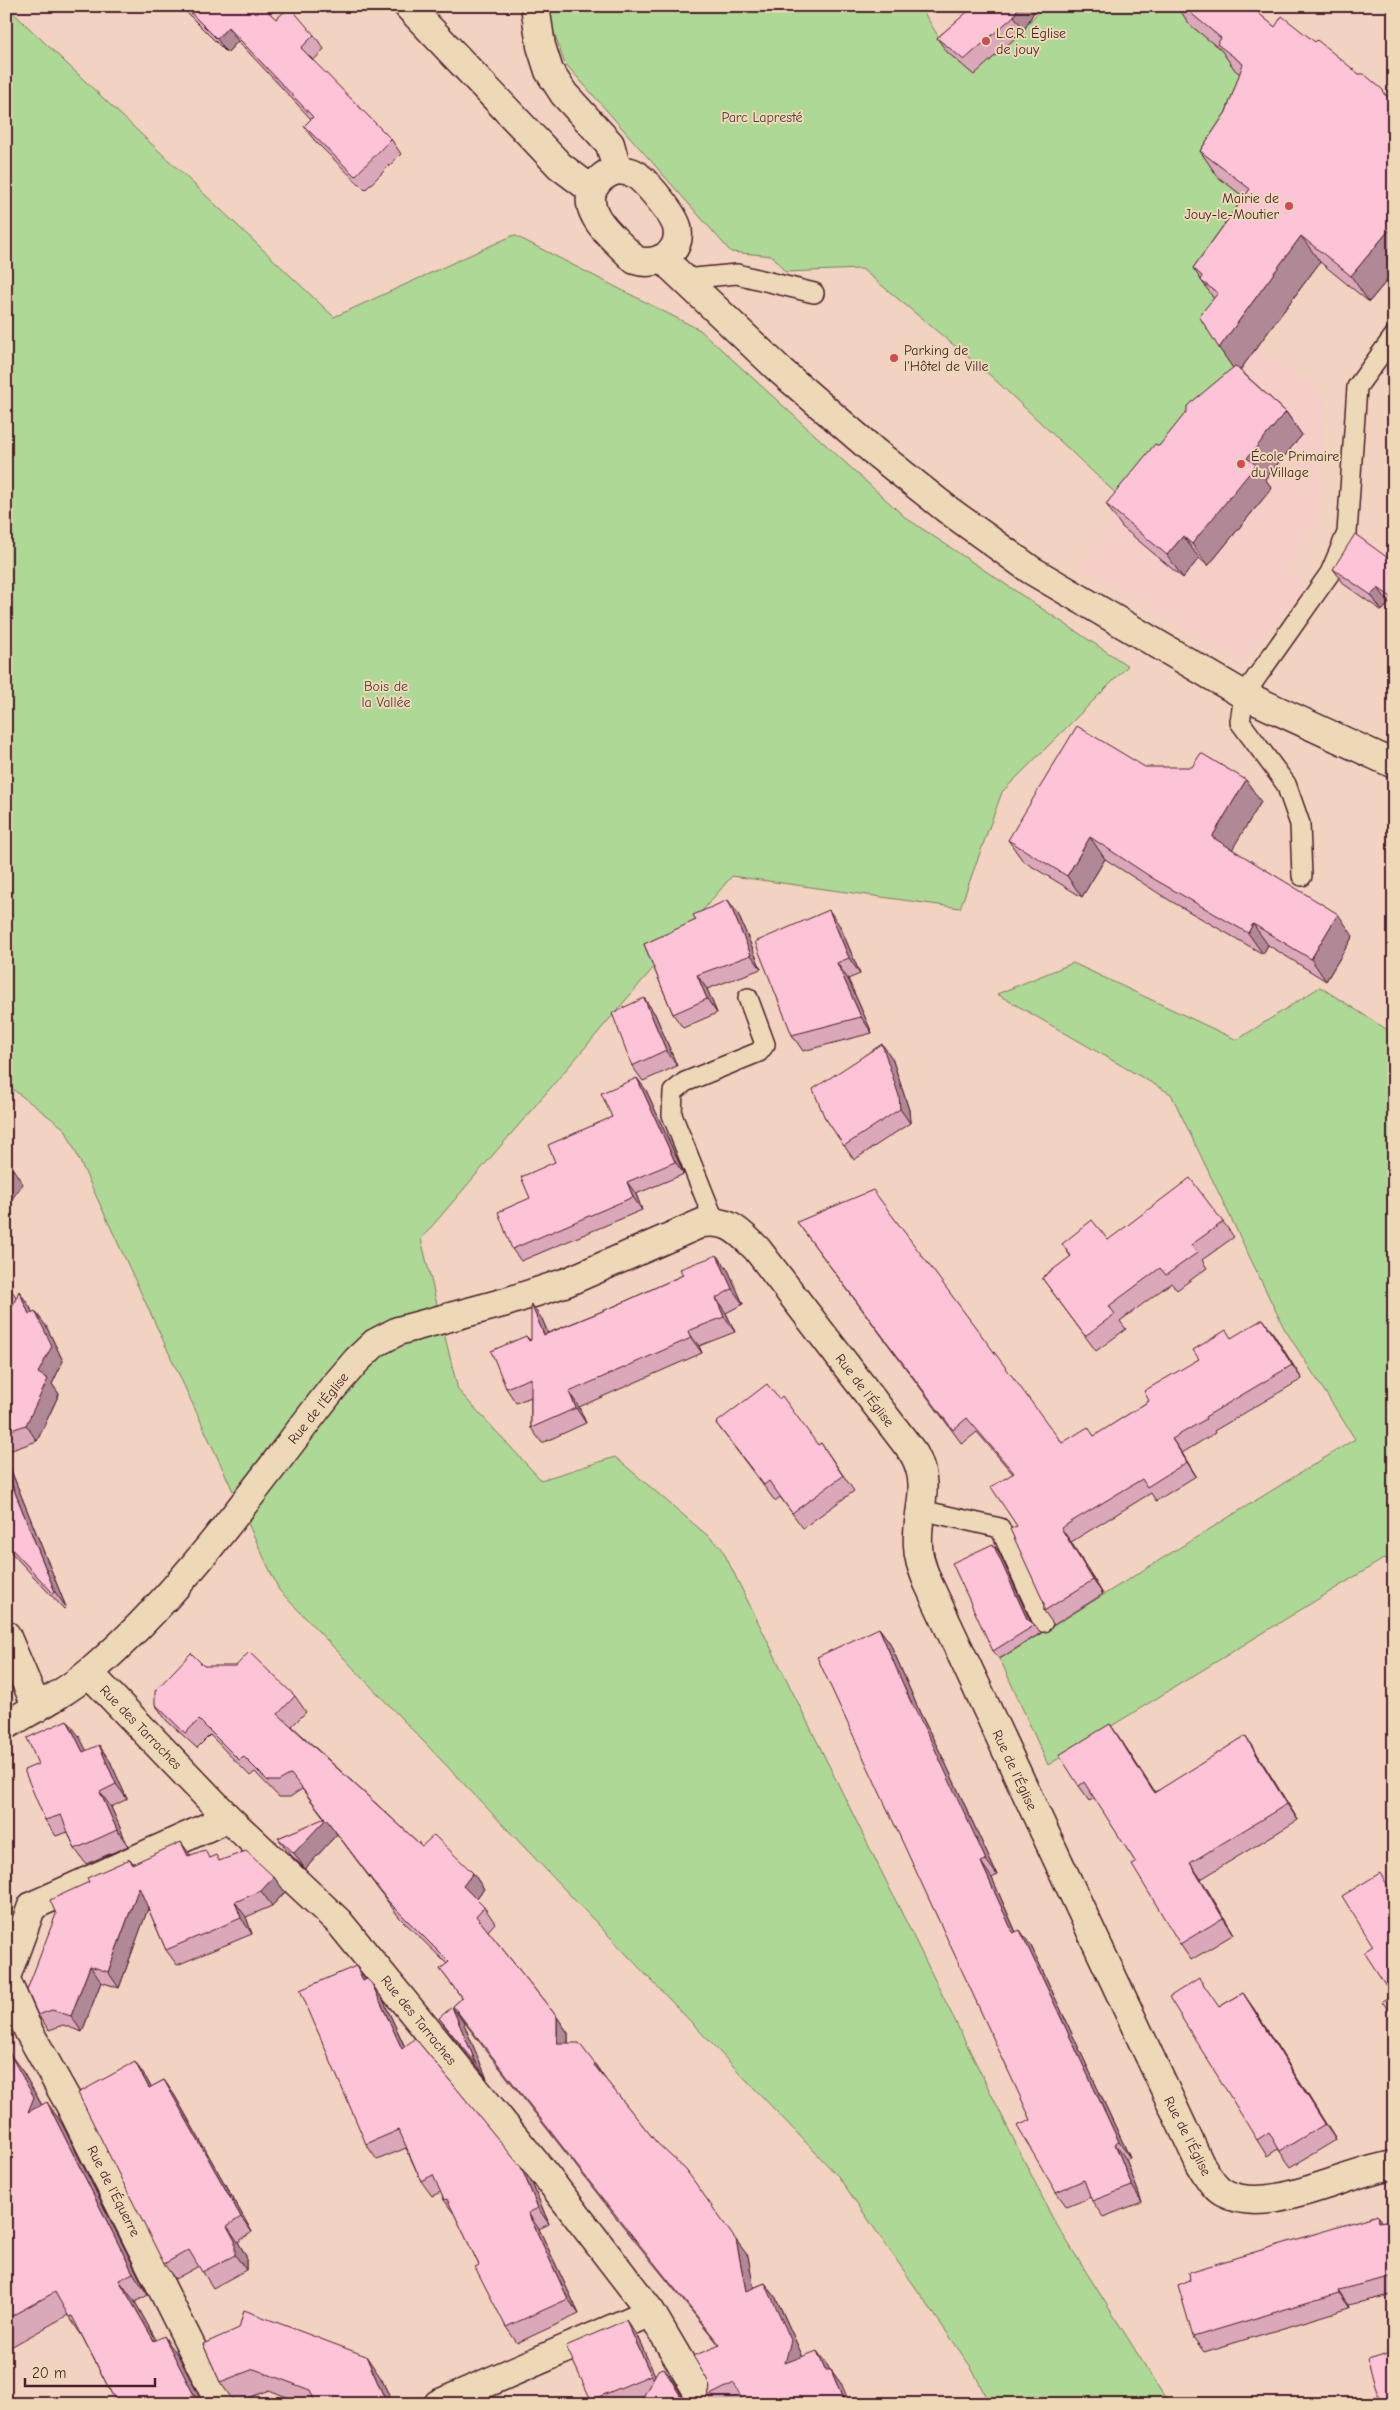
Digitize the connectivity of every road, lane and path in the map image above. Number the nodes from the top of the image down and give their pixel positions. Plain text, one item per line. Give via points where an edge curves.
1 (408, 6) edge
2 (536, 6) edge
3 (617, 170) junction
4 (592, 190) junction
5 (663, 259) junction
6 (684, 279) junction
7 (814, 293) dead end
8 (1394, 336) edge
9 (1244, 695) junction
10 (1394, 764) edge
11 (1302, 876) dead end
12 (748, 998) dead end
13 (715, 1222) junction
14 (921, 1510) junction
15 (1043, 1622) edge
16 (6, 1635) edge
17 (89, 1673) junction
18 (37, 1708) junction
19 (6, 1725) edge
20 (228, 1818) junction
21 (6, 1978) edge
22 (1394, 2165) edge
23 (651, 2312) junction
24 (220, 2404) edge
25 (438, 2404) edge
26 (705, 2404) edge

1 - 4 street via 560,166
2 - 3 street via 541,46 549,71 564,94 610,144
3 - 4 street via 602,176
3 - 5 street via 638,176 672,217 678,238 671,253
4 - 5 street via 590,204 595,216 635,260 653,263
5 - 6 street
6 - 7 lane via 737,274
6 - 9 street via 789,378 948,510 1063,590
8 - 9 lane via 1357,387 1347,533 1330,573
9 - 10 street
9 - 11 lane via 1240,722 1286,784 1298,815
12 - 13 lane via 765,1044 759,1052 685,1082 673,1092 672,1115
13 - 14 street, Rue de l'Église via 729,1225 757,1250 914,1454 924,1483
13 - 17 street, Rue de l'Église via 702,1223 567,1282 398,1331 375,1343 332,1389 159,1607
14 - 15 lane via 1000,1528
14 - 22 street, Rue de l'Église via 918,1546 920,1564 928,1583 1119,1994 1200,2164 1214,2184 1223,2193 1237,2198 1263,2201
16 - 18 street
17 - 18 street, Rue de l'Église
17 - 20 street, Rue des Tarraches
18 - 19 street, Rue de l'Église
20 - 21 street, Rue de l'Équerre via 32,1906
20 - 23 street, Rue des Tarraches via 339,1922 547,2177
21 - 24 street, Rue de l'Équerre via 29,2032 71,2107
23 - 25 street
23 - 26 street, Rue des Tarraches

